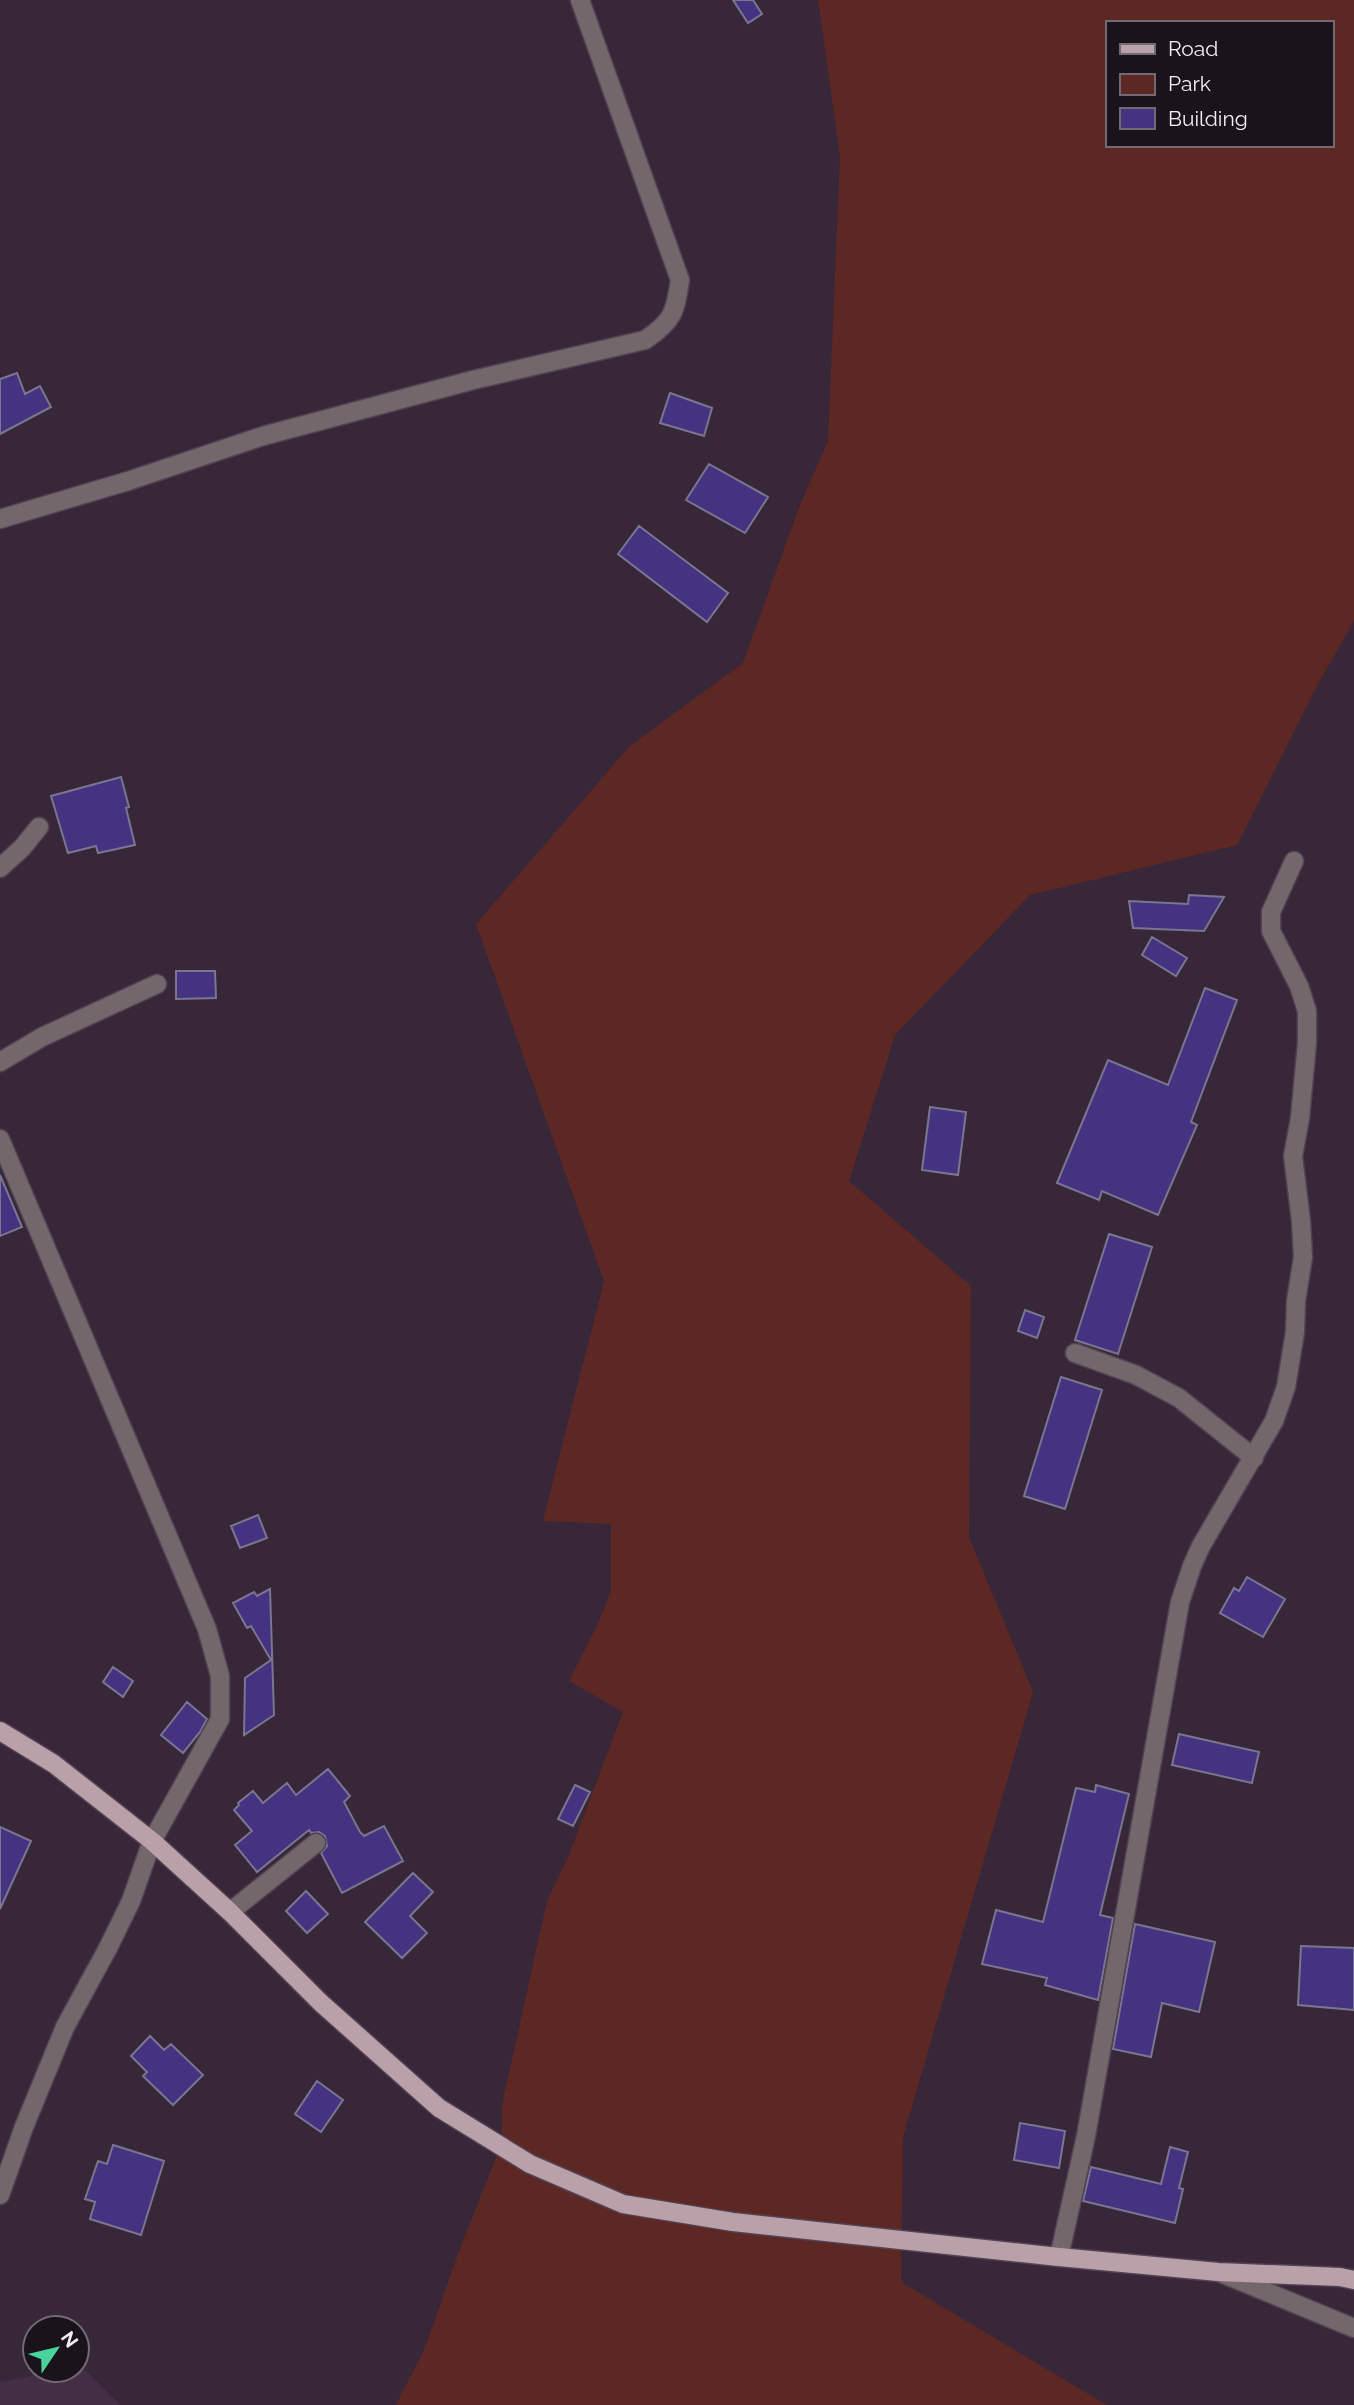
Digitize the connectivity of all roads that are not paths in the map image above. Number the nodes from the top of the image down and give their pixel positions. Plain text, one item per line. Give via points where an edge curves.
1 (580, 0) edge
2 (0, 519) edge
3 (39, 827) dead end
4 (1294, 861) dead end
5 (0, 868) edge
6 (157, 984) dead end
7 (0, 1062) edge
8 (0, 1139) edge
9 (1075, 1353) dead end
10 (1254, 1458) junction
11 (0, 1731) edge
12 (152, 1841) junction
13 (316, 1843) dead end
14 (230, 1912) junction
15 (0, 2195) edge
16 (1059, 2257) junction
17 (1218, 2272) junction
18 (1354, 2280) edge
19 (1354, 2328) edge

1 - 2 street via 680,279 676,306 665,327 645,340 263,436
3 - 5 street
4 - 10 street via 1271,912 1271,931 1307,1011 1303,1093 1293,1156 1303,1257 1286,1387
6 - 7 street via 42,1037
8 - 12 street via 207,1629 220,1676 220,1719
9 - 10 street via 1136,1375 1180,1398
10 - 16 street via 1201,1546 1180,1602 1086,2136
11 - 12 main road via 54,1764
12 - 14 main road
12 - 15 street via 131,1901 65,2027
13 - 14 street
14 - 16 main road via 321,2003 439,2108 530,2164 623,2204 733,2222
16 - 17 main road
17 - 18 main road
17 - 19 street

